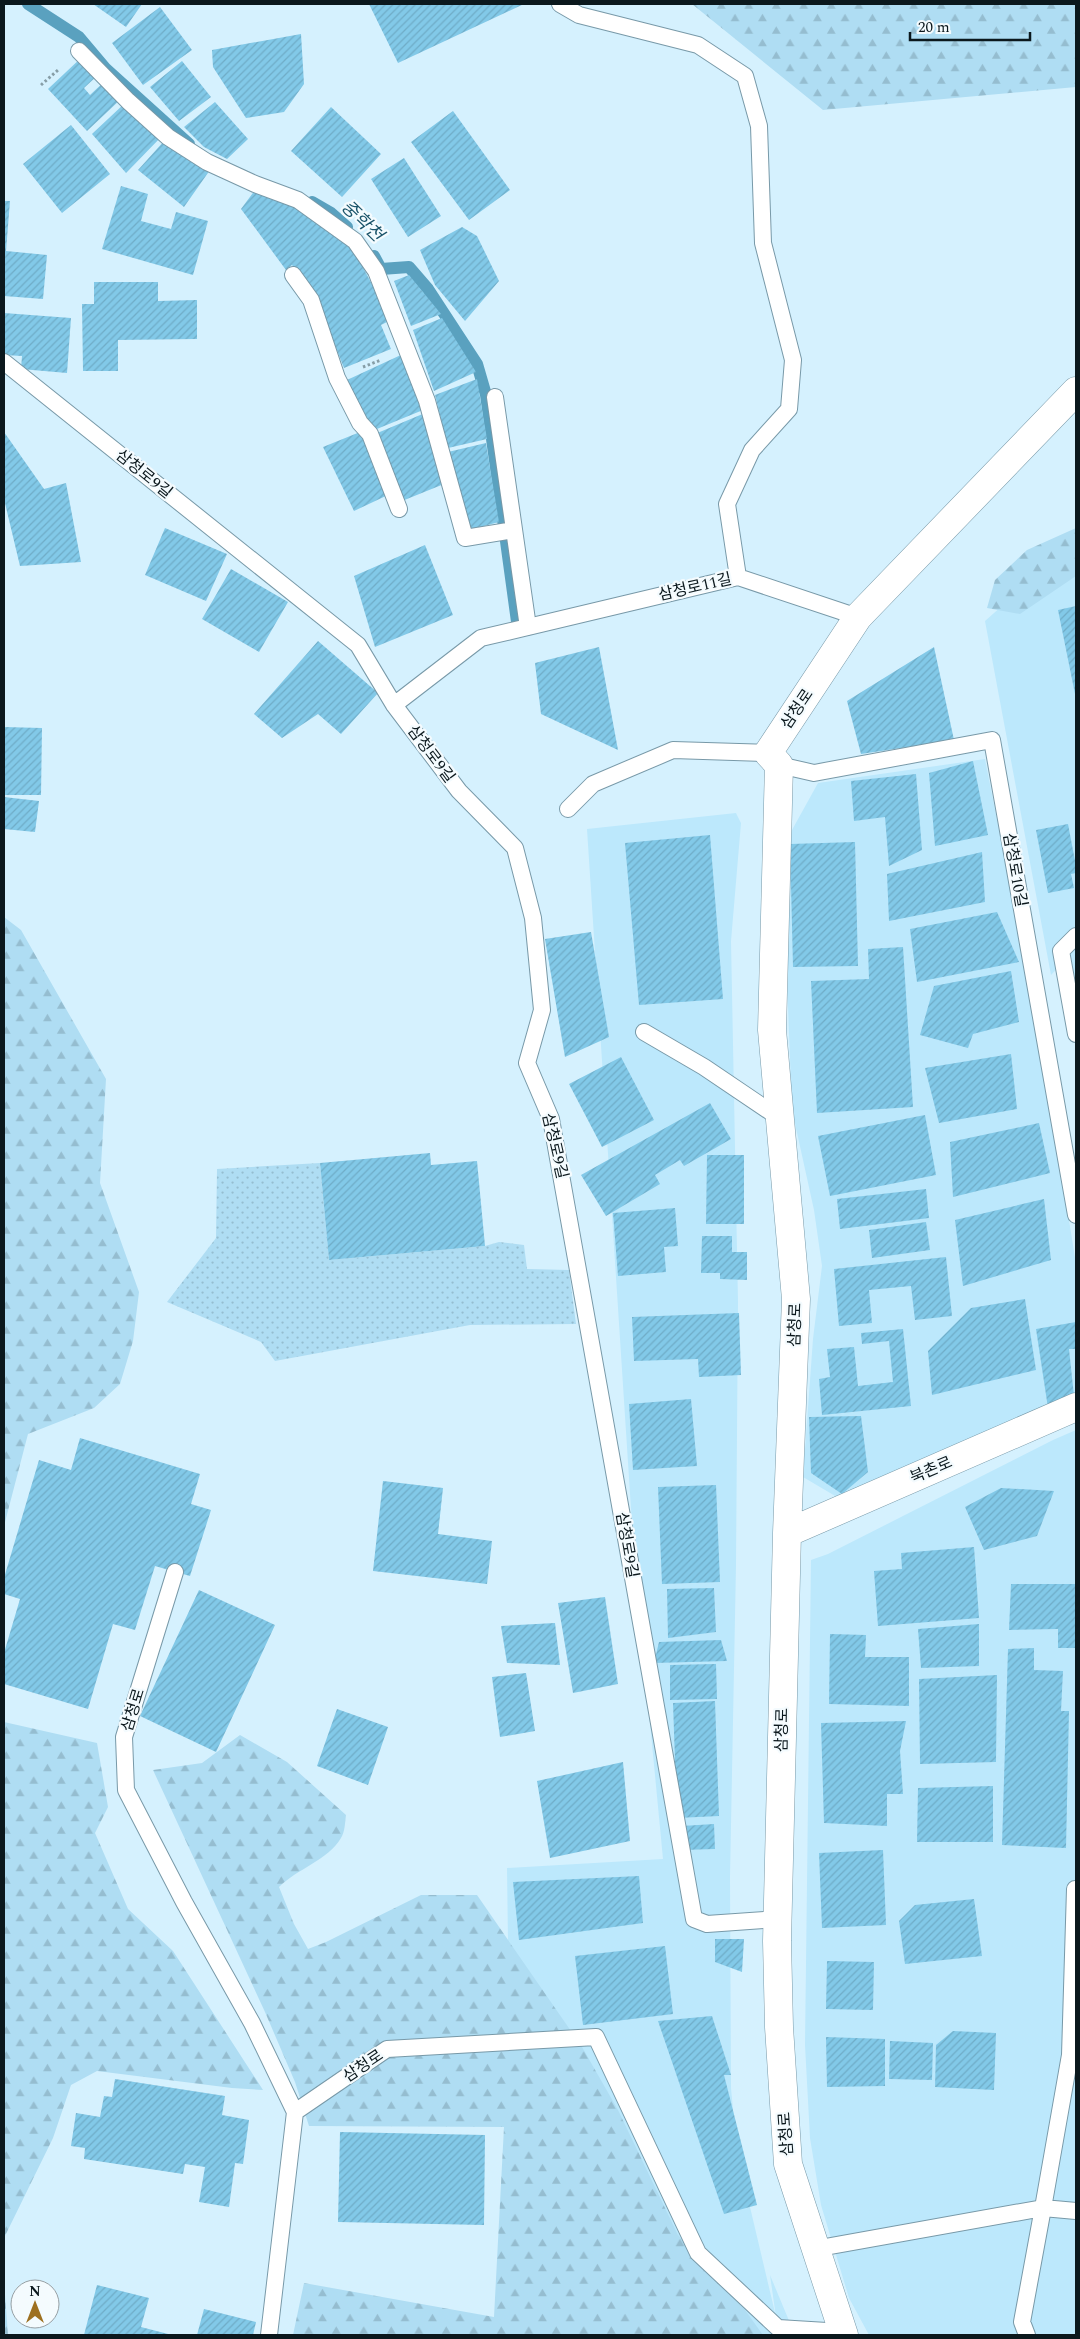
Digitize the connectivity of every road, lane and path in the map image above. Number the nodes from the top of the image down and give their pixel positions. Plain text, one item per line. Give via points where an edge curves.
1 (560, 4) edge
2 (79, 51) dead end
3 (293, 275) dead end
4 (406, 349) junction
5 (4, 362) edge
6 (337, 378) junction
7 (1076, 391) edge
8 (496, 397) dead end
9 (398, 509) dead end
10 (514, 530) junction
11 (738, 576) junction
12 (858, 617) junction
13 (528, 627) junction
14 (394, 705) junction
15 (773, 758) junction
16 (568, 809) dead end
17 (1076, 936) edge
18 (644, 1032) dead end
19 (1076, 1034) edge
20 (781, 1119) junction
21 (1076, 1215) edge
22 (1076, 1407) edge
23 (787, 1533) junction
24 (175, 1572) dead end
25 (1075, 1889) dead end
26 (777, 1919) junction
27 (1073, 2056) edge
28 (295, 2112) junction
29 (1043, 2208) junction
30 (1076, 2211) edge
31 (814, 2249) junction
32 (844, 2333) edge
33 (269, 2335) edge
34 (1027, 2335) edge

1 - 11 lane via 579,15 698,45 745,76 759,126 763,243 793,360 789,409 752,450 726,504
2 - 4 lane via 128,102 168,137 207,162 298,200 355,241 376,271
3 - 6 lane via 311,300
4 - 6 path
4 - 10 lane via 427,400 465,538
5 - 14 lane, 삼청로9길 via 358,645
6 - 9 lane via 360,423 370,434
7 - 12 street, 삼청로
8 - 10 lane
10 - 13 lane
11 - 12 lane, 삼청로11길
11 - 13 lane, 삼청로11길
12 - 15 street, 삼청로
13 - 14 lane, 삼청로11길 via 481,638
14 - 26 lane, 삼청로9길 via 459,791 515,848 533,918 542,1010 527,1063 551,1118 694,1919 707,1924
15 - 16 lane via 673,750 593,784
15 - 20 street, 삼청로 via 772,1030
15 - 21 lane, 삼청로10길 via 814,773 992,740
17 - 19 lane via 1062,951
18 - 20 lane via 704,1067
20 - 23 street, 삼청로 via 796,1298
22 - 23 street, 북촌로
23 - 26 street, 삼청로
24 - 28 lane, 삼청로 via 124,1738 126,1790 252,2022
25 - 27 lane
26 - 31 street, 삼청로 via 779,2026 788,2164
27 - 29 lane
28 - 32 lane, 삼청로 via 387,2049 596,2037 698,2253 778,2328
28 - 33 lane
29 - 30 lane
29 - 31 lane
29 - 34 lane via 1022,2322
31 - 32 street, 삼청로

